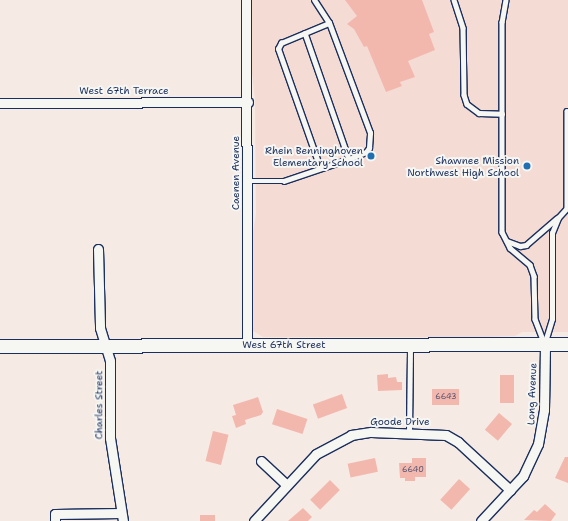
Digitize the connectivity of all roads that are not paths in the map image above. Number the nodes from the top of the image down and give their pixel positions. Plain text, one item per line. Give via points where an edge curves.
1 (246, 0) edge
2 (314, 0) edge
3 (454, 0) edge
4 (506, 0) edge
5 (330, 23) junction
6 (305, 34) junction
7 (248, 102) junction
8 (0, 103) edge
9 (566, 111) dead end
10 (502, 114) junction
11 (349, 159) junction
12 (320, 168) junction
13 (247, 181) junction
14 (567, 207) edge
15 (558, 218) junction
16 (504, 239) junction
17 (98, 250) dead end
18 (545, 344) junction
19 (568, 344) edge
20 (104, 345) junction
21 (247, 345) junction
22 (410, 345) junction
23 (0, 346) edge
24 (409, 432) junction
25 (261, 461) dead end
26 (287, 484) junction
27 (510, 490) junction
28 (122, 517) edge
29 (485, 520) edge
30 (55, 521) edge
31 (254, 521) edge

1 - 7 street, Caenen Avenue
2 - 5 lane
3 - 10 lane via 463,28 466,104 479,113
4 - 10 lane via 502,22
5 - 6 lane
5 - 11 lane via 371,139 366,152
6 - 11 lane
6 - 12 lane via 281,43 278,49
7 - 8 street, West 67th Terrace
7 - 13 street, Caenen Avenue
9 - 14 lane
10 - 16 lane
11 - 12 lane
12 - 13 lane via 284,181
13 - 21 street, Caenen Avenue
14 - 15 lane
15 - 16 lane via 526,245 512,245
15 - 18 lane via 552,233 552,319
16 - 18 lane via 530,265 534,276 536,319
17 - 20 street, Charles Street via 98,311
18 - 19 street, West 67th Street
18 - 22 street, West 67th Street
18 - 27 street, Long Avenue via 543,426 530,465
20 - 21 street, West 67th Street
20 - 23 street, West 67th Street
20 - 28 street, Charles Street via 110,361 110,438
21 - 22 street, West 67th Street
22 - 24 lane
24 - 26 street, Goode Drive via 371,432 340,440 316,454
24 - 27 street, Goode Drive via 446,435 458,442
25 - 26 street
26 - 31 street, Goode Drive
27 - 29 street, Long Avenue
28 - 30 street, Charles Street via 55,514

